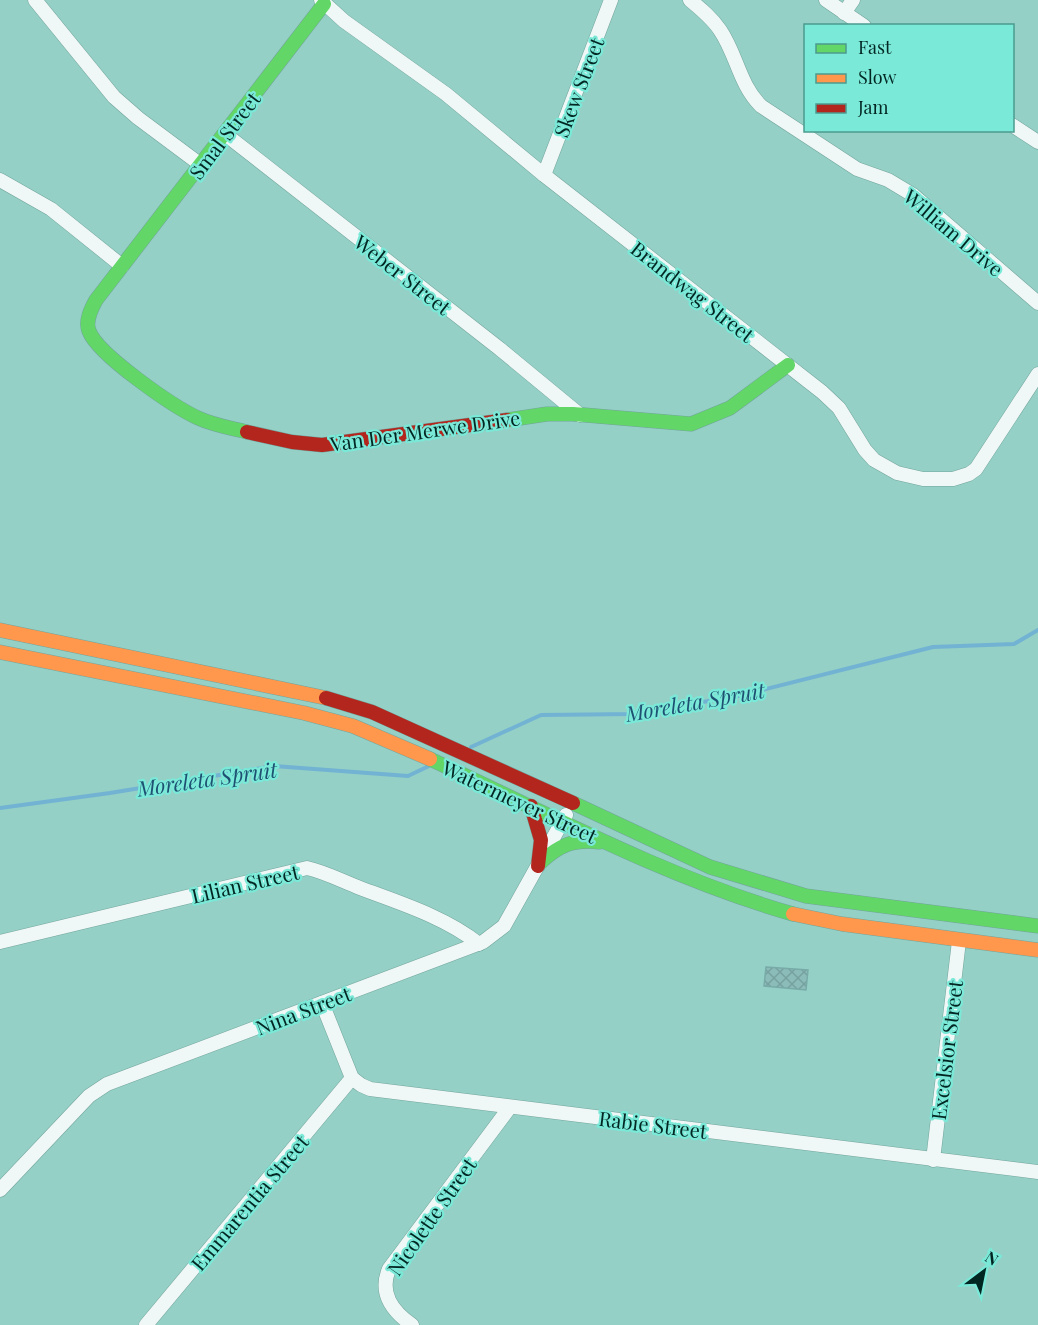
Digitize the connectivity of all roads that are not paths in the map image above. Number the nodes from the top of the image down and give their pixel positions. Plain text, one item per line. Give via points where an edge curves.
1 (35, 0) edge
2 (611, 0) edge
3 (690, 0) edge
4 (826, 0) edge
5 (853, 0) edge
6 (322, 2) edge
7 (844, 13) junction
8 (861, 24) edge
9 (1014, 126) edge
10 (225, 134) junction
11 (1038, 142) edge
12 (201, 165) junction
13 (544, 175) junction
14 (0, 180) edge
15 (122, 266) junction
16 (1038, 303) edge
17 (788, 365) junction
18 (1038, 374) edge
19 (580, 415) junction
20 (0, 630) edge
21 (0, 652) edge
22 (573, 803) junction
23 (531, 806) junction
24 (564, 821) junction
25 (616, 846) junction
26 (540, 864) junction
27 (1038, 926) edge
28 (959, 940) junction
29 (0, 942) edge
30 (479, 944) junction
31 (1038, 950) edge
32 (322, 1003) junction
33 (352, 1078) junction
34 (510, 1107) junction
35 (933, 1160) junction
36 (1038, 1172) edge
37 (0, 1190) edge
38 (146, 1325) edge
39 (412, 1325) edge

1 - 12 street via 114,97
2 - 13 street, Skew Street
3 - 16 street, William Drive via 720,30 742,81 761,106 857,169 888,180 912,195
4 - 7 street
5 - 7 street
6 - 10 main road, Smal Street
6 - 13 street, Brandwag Street via 446,94
7 - 8 street
9 - 11 street
10 - 12 main road, Smal Street
10 - 19 street, Weber Street
12 - 15 main road, Smal Street
13 - 17 street, Brandwag Street
14 - 15 street via 51,209
15 - 19 main road, Van Der Merwe Drive via 91,309 91,336 159,393 208,421 298,444 322,445 529,415
17 - 18 street, Brandwag Street via 833,401 874,460 897,473 936,480 960,478 976,469
17 - 19 main road, Van Der Merwe Drive via 723,412 700,422
20 - 22 main road, Watermeyer Street via 319,696 372,712
21 - 23 main road, Watermeyer Street via 353,726
22 - 24 street, Nina Street
22 - 27 main road, Watermeyer Street via 710,867 806,896
23 - 24 main road, Watermeyer Street
23 - 26 main road via 541,840
24 - 25 main road, Watermeyer Street
24 - 26 street, Nina Street
25 - 26 main road via 574,841 562,844
25 - 28 main road, Watermeyer Street via 712,888 799,916
26 - 30 street, Nina Street via 504,926
28 - 31 main road, Watermeyer Street
28 - 35 street, Excelsior Street
29 - 30 street, Lilian Street via 307,868 438,920
30 - 32 street, Nina Street
32 - 33 street
32 - 37 street, Nina Street via 100,1088
33 - 34 street, Rabie Street via 370,1089
33 - 38 street, Emmarentia Street
34 - 35 street, Rabie Street
34 - 39 street, Nicolette Street via 391,1264 386,1296 396,1313
35 - 36 street, Rabie Street

